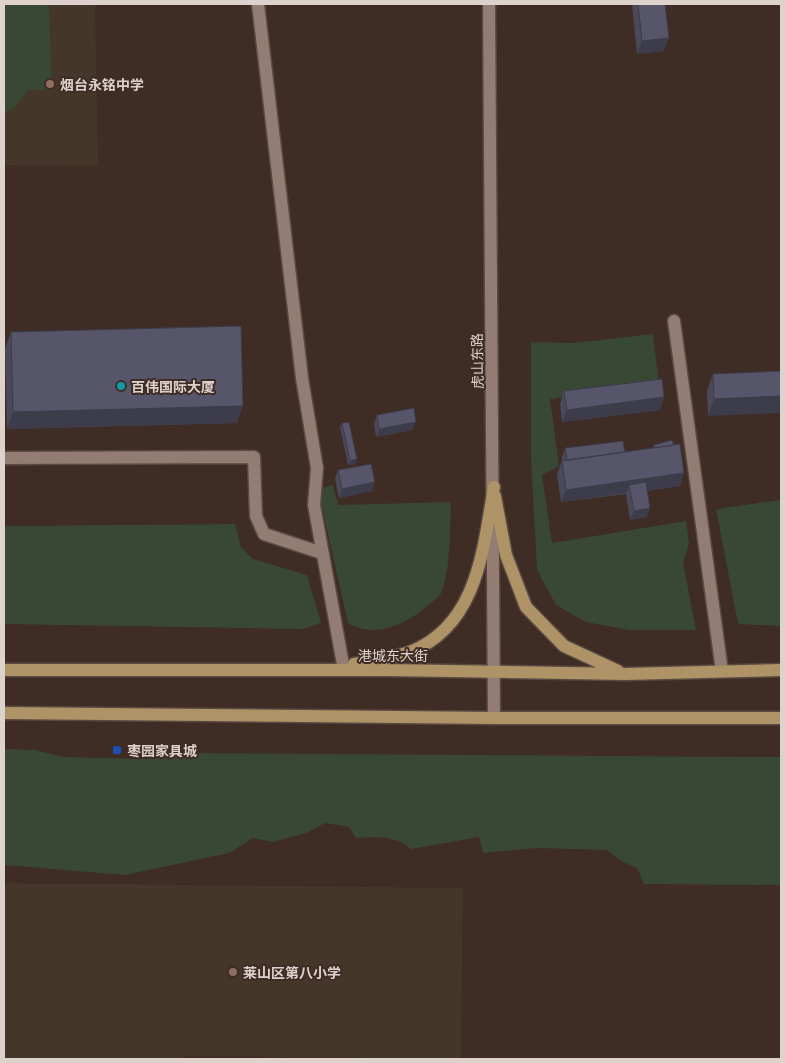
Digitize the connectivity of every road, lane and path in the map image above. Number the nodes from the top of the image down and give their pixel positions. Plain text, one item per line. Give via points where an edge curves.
1 (258, 4) edge
2 (489, 4) edge
3 (674, 321) dead end
4 (4, 458) edge
5 (494, 487) junction
6 (322, 553) junction
7 (344, 668) junction
8 (4, 670) edge
9 (493, 670) junction
10 (781, 670) edge
11 (722, 671) junction
12 (625, 674) junction
13 (4, 713) edge
14 (494, 718) junction
15 (781, 718) edge

1 - 6 street via 302,378 317,468 314,504
2 - 5 street, 虎山东路
3 - 11 street
4 - 6 street via 254,457 256,516 264,534
5 - 7 main road via 482,553 469,597 442,633 410,652
5 - 9 street, 虎山东路
5 - 12 main road via 506,556 526,607 564,646
6 - 7 street
7 - 8 main road, 港城东大街
7 - 9 main road, 港城东大街
9 - 12 main road, 港城东大街
9 - 14 street, 虎山东路
10 - 11 main road, 港城东大街
11 - 12 main road, 港城东大街
13 - 14 main road
14 - 15 main road

